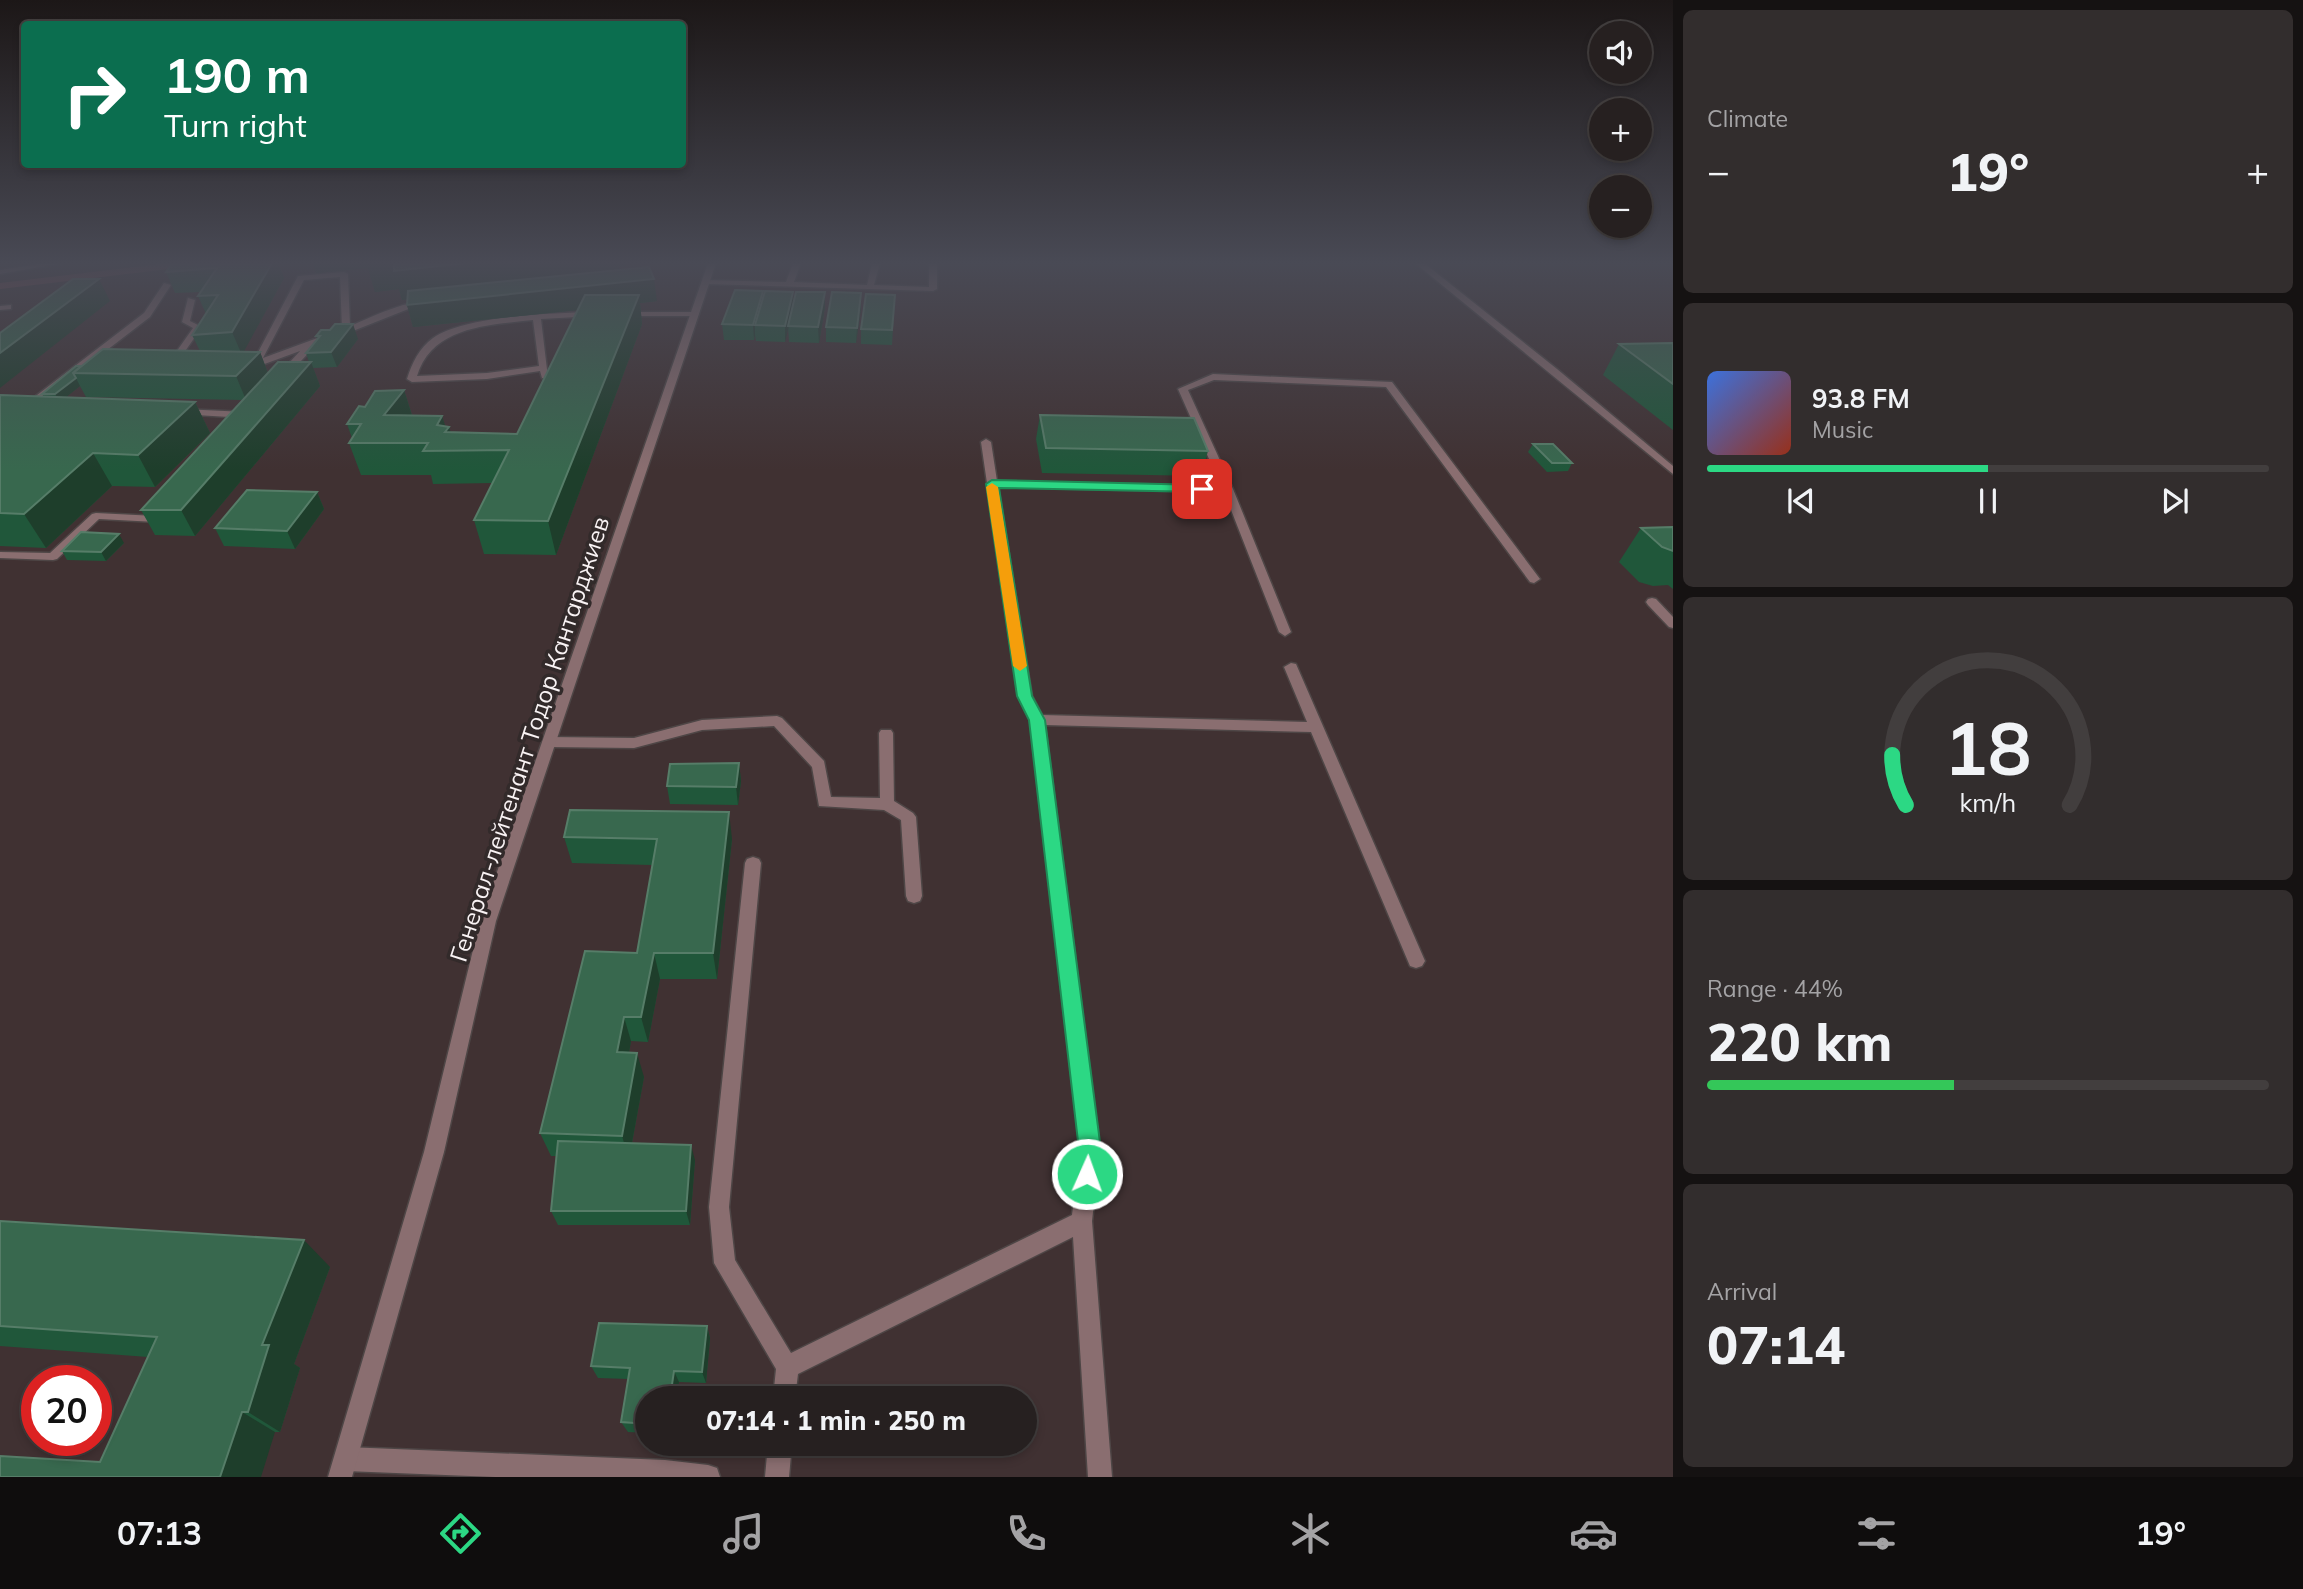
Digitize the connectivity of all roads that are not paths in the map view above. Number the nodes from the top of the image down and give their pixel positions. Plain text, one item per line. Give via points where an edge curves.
1 (125, 332) edge
2 (194, 332) edge
3 (273, 332) edge
4 (344, 332) edge
5 (454, 332) edge
6 (539, 332) edge
7 (689, 332) edge
8 (1505, 332) edge
9 (312, 344) junction
10 (256, 364) junction
11 (232, 365) edge
12 (182, 366) edge
13 (544, 368) junction
14 (275, 384) edge
15 (546, 386) edge
16 (256, 404) edge
17 (0, 407) edge
18 (26, 408) junction
19 (40, 408) edge
20 (164, 411) edge
21 (247, 413) junction
22 (239, 423) edge
23 (986, 442) dead end
24 (1673, 471) edge
25 (992, 484) junction
26 (1228, 489) junction
27 (156, 519) edge
28 (0, 555) edge
29 (1534, 579) dead end
30 (1652, 602) dead end
31 (1673, 624) edge
32 (1285, 632) dead end
33 (1291, 667) dead end
34 (1037, 720) junction
35 (1316, 727) junction
36 (886, 733) dead end
37 (549, 742) junction
38 (887, 804) junction
39 (753, 863) dead end
40 (914, 896) dead end
41 (1416, 961) dead end
42 (1082, 1222) junction
43 (787, 1367) junction
44 (785, 1386) edge
45 (779, 1456) edge
46 (343, 1468) edge
47 (708, 1477) edge
48 (777, 1477) edge
49 (1100, 1477) edge

1 - 18 street
2 - 12 street via 170,366
3 - 10 street
4 - 9 street
5 - 13 street via 427,347 412,379
6 - 13 street
7 - 37 street, Генерал-лейтенант Тодор Кантарджиев
8 - 24 street
9 - 10 street
9 - 14 street
10 - 11 street
13 - 15 street
16 - 21 street
17 - 18 street
18 - 19 street
20 - 21 street
21 - 22 street
23 - 25 street
25 - 26 street
25 - 34 street via 1024,696
26 - 29 street via 1183,389 1213,377 1389,384
26 - 32 street
27 - 28 street via 96,516 53,557
30 - 31 street
33 - 35 street
34 - 35 street
34 - 42 street via 1090,1150
35 - 41 street
36 - 38 street
37 - 38 street via 634,743 702,725 777,721 819,765 824,802
37 - 46 street, Генерал-лейтенант Тодор Кантарджиев via 488,921 434,1152
38 - 40 street via 908,817
39 - 43 street via 719,1207 725,1263
42 - 43 street
42 - 49 street
43 - 44 street
45 - 48 street
46 - 47 street via 651,1472

